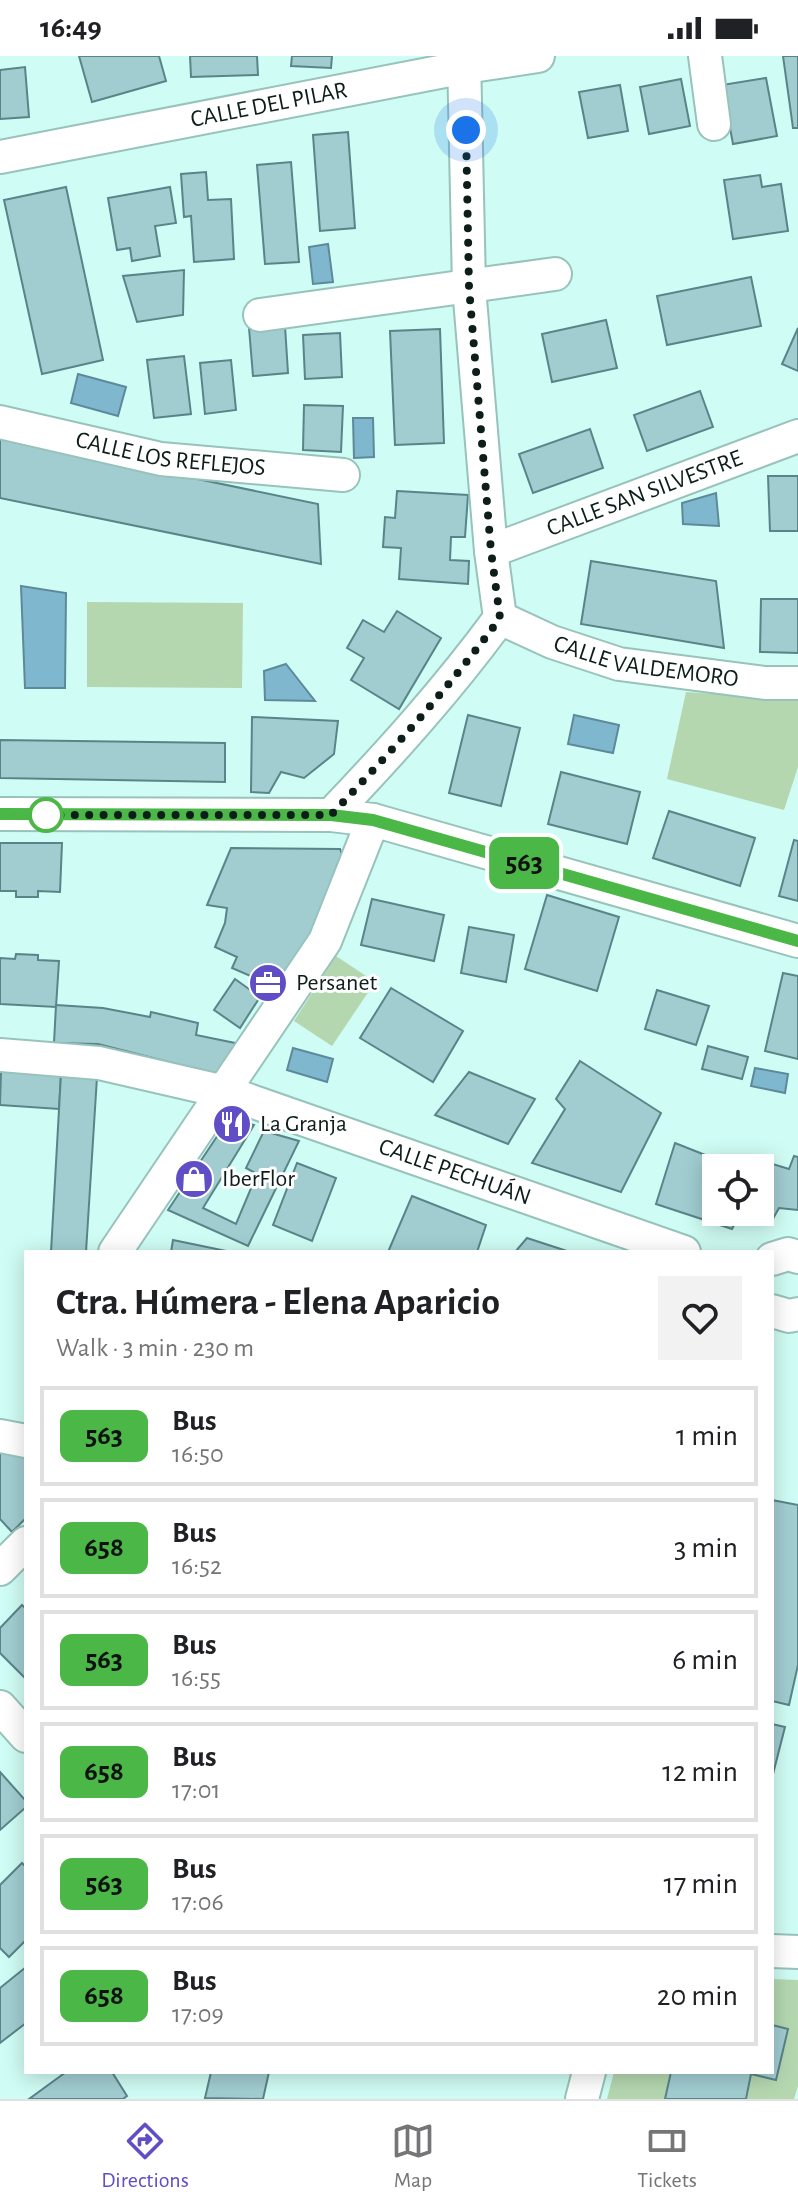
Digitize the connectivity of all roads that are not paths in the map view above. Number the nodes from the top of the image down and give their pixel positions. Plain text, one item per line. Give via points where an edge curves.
1 (538, 56) edge
2 (705, 56) edge
3 (465, 62) edge
4 (714, 124) dead end
5 (0, 157) edge
6 (555, 274) dead end
7 (469, 287) junction
8 (260, 315) dead end
9 (0, 422) edge
10 (798, 436) edge
11 (343, 475) dead end
12 (491, 551) junction
13 (500, 618) junction
14 (798, 683) edge
15 (0, 814) edge
16 (331, 815) junction
17 (373, 820) junction
18 (798, 941) edge
19 (0, 1055) edge
20 (225, 1092) junction
21 (116, 1250) edge
22 (678, 1250) edge
23 (798, 1257) edge
24 (774, 1258) edge
25 (0, 1436) edge
26 (24, 1441) edge
27 (24, 1545) edge
28 (0, 1569) edge
29 (0, 1707) edge
30 (24, 1734) edge
31 (774, 1951) edge
32 (798, 1952) edge
33 (588, 2074) edge
34 (582, 2099) edge

1 - 3 street, CALLE DEL PILAR
2 - 4 street
3 - 5 street, CALLE DEL PILAR
3 - 7 street
6 - 7 street
7 - 8 street
7 - 12 street
9 - 11 street, CALLE LOS REFLEJOS via 161,459
10 - 12 street, CALLE SAN SILVESTRE
12 - 13 street
13 - 14 street, CALLE VALDEMORO via 619,664
13 - 16 street via 406,737
15 - 16 street
16 - 17 street
17 - 18 street
17 - 20 street via 325,941
19 - 20 street, CALLE PECHUÁN via 99,1063
20 - 21 street
20 - 22 street, CALLE PECHUÁN
23 - 24 street
25 - 26 street
27 - 28 street
29 - 30 street
31 - 32 street
33 - 34 street

